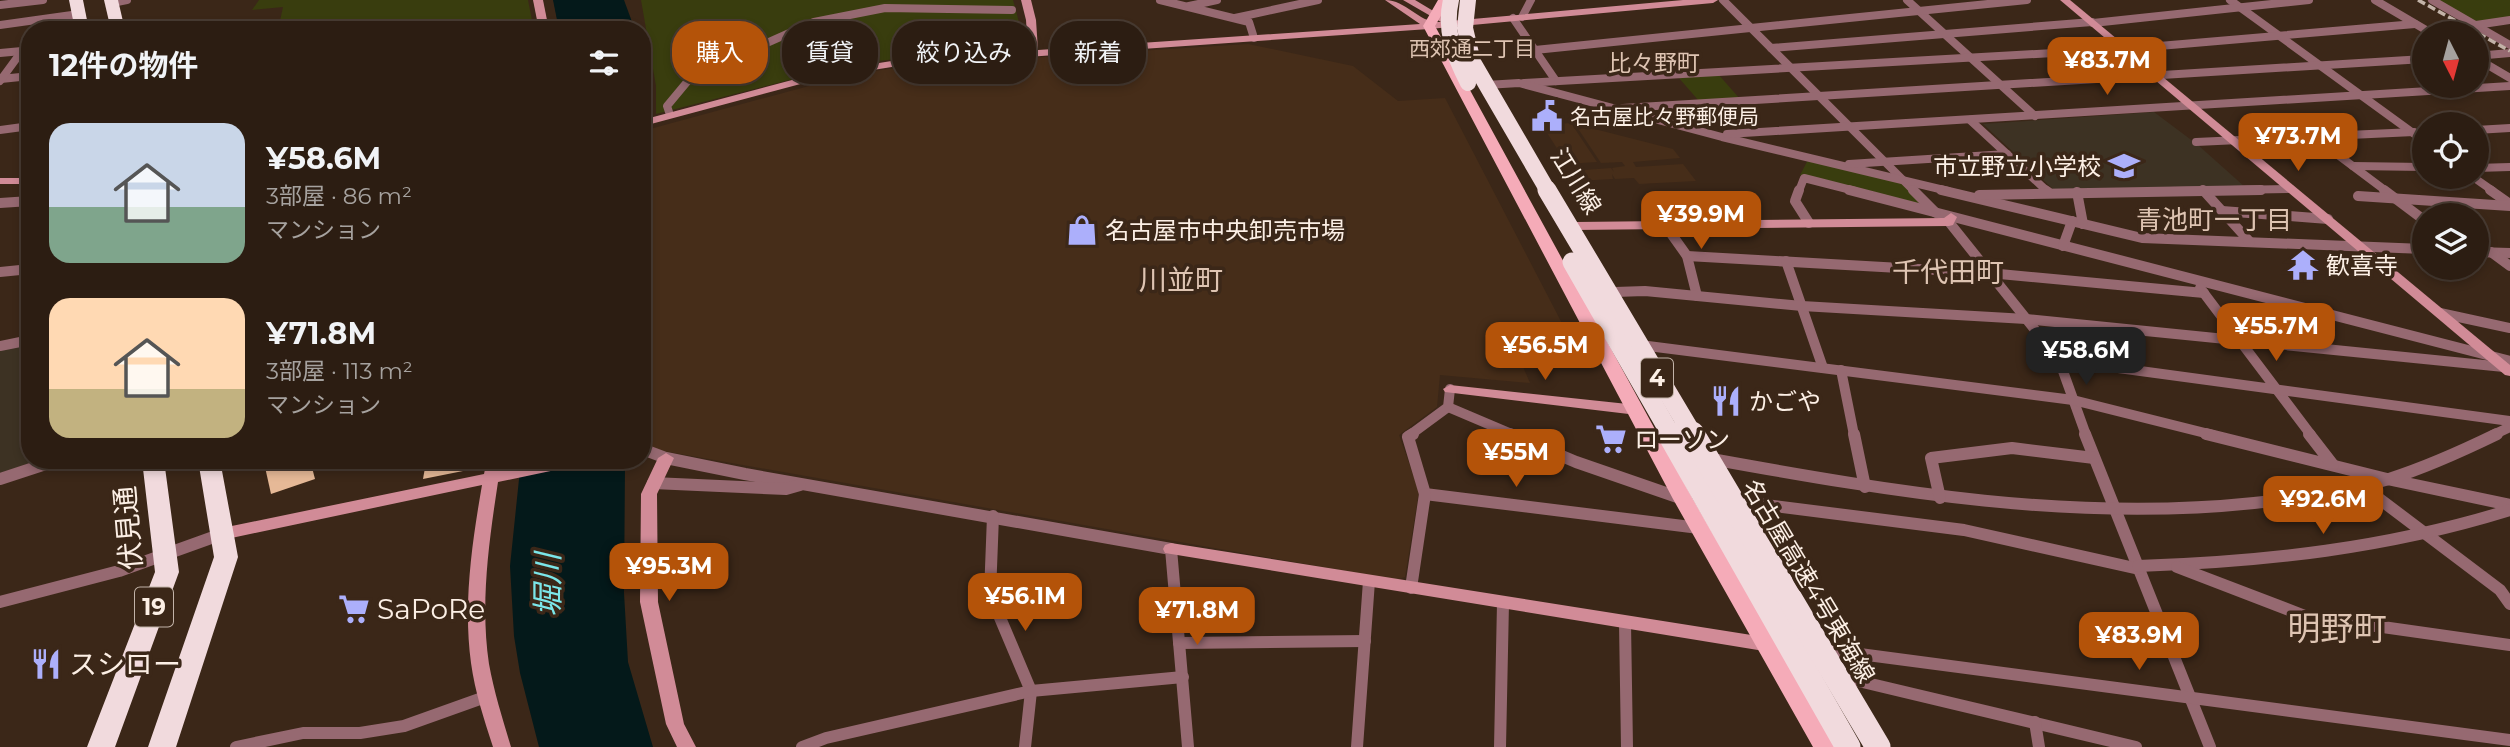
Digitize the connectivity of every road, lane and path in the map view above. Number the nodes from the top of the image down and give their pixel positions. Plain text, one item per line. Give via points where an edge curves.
1 (43, 0) edge
2 (127, 0) edge
3 (538, 0) edge
4 (1026, 0) edge
5 (1160, 0) edge
6 (1217, 0) edge
7 (1318, 0) edge
8 (1390, 0) edge
9 (1408, 0) edge
10 (1444, 0) edge
11 (1451, 0) edge
12 (1468, 0) edge
13 (1531, 0) edge
14 (1713, 0) edge
15 (1723, 0) edge
16 (1907, 0) edge
17 (2027, 0) edge
18 (2065, 0) edge
19 (2230, 0) edge
20 (2309, 0) edge
21 (2375, 0) edge
22 (2432, 0) edge
23 (111, 2) edge
24 (0, 5) edge
25 (1186, 6) junction
26 (77, 7) edge
27 (2240, 7) junction
28 (1012, 10) dead end
29 (1919, 11) junction
30 (1233, 18) junction
31 (1517, 18) junction
32 (45, 19) joint
33 (2510, 20) edge
34 (30, 21) edge
35 (116, 21) edge
36 (542, 21) edge
37 (1031, 21) edge
38 (2469, 21) edge
39 (21, 22) edge
40 (1432, 22) junction
41 (2412, 22) edge
42 (2092, 23) junction
43 (2489, 23) edge
44 (1453, 24) junction
45 (2412, 24) edge
46 (0, 25) edge
47 (1751, 28) junction
48 (2489, 33) edge
49 (1942, 34) junction
50 (2279, 36) junction
51 (1254, 38) junction
52 (2510, 45) edge
53 (1771, 48) junction
54 (2124, 49) junction
55 (1535, 50) junction
56 (21, 51) edge
57 (21, 52) edge
58 (1036, 52) edge
59 (0, 53) edge
60 (2510, 53) edge
61 (2489, 55) edge
62 (1967, 57) junction
63 (2412, 60) edge
64 (892, 65) edge
65 (2489, 65) edge
66 (11, 66) junction
67 (2321, 66) junction
68 (0, 67) edge
69 (1791, 67) junction
70 (2157, 76) junction
71 (21, 77) edge
72 (2510, 78) edge
73 (1, 80) edge
74 (1556, 81) junction
75 (1519, 83) junction
76 (1486, 85) junction
77 (2000, 85) junction
78 (2510, 86) edge
79 (2361, 95) junction
80 (1820, 96) junction
81 (2193, 106) junction
82 (1613, 109) junction
83 (669, 112) dead end
84 (2035, 116) junction
85 (1970, 120) junction
86 (651, 121) edge
87 (21, 127) edge
88 (1851, 127) junction
89 (2510, 128) edge
90 (2489, 129) edge
91 (0, 130) edge
92 (2412, 132) joint
93 (1722, 137) junction
94 (2314, 137) junction
95 (2234, 140) junction
96 (2196, 142) dead end
97 (2007, 154) junction
98 (1887, 162) junction
99 (1835, 165) junction
100 (2353, 166) junction
101 (2412, 167) edge
102 (2510, 167) edge
103 (2489, 168) edge
104 (0, 181) edge
105 (21, 181) edge
106 (1905, 181) junction
107 (2291, 188) junction
108 (2489, 189) edge
109 (2203, 190) junction
110 (2048, 192) junction
111 (2077, 192) junction
112 (1965, 195) junction
113 (2358, 196) dead end
114 (2393, 197) junction
115 (21, 202) edge
116 (0, 203) edge
117 (2510, 205) edge
118 (2222, 211) junction
119 (2412, 211) edge
120 (1937, 213) junction
121 (1950, 219) junction
122 (2328, 219) junction
123 (2072, 221) junction
124 (1809, 223) junction
125 (2083, 224) junction
126 (1665, 225) junction
127 (1576, 226) junction
128 (2250, 242) junction
129 (2063, 246) junction
130 (2361, 247) junction
131 (2412, 249) edge
132 (2491, 252) joint
133 (2510, 253) edge
134 (1687, 256) junction
135 (1786, 261) junction
136 (2510, 267) edge
137 (21, 270) edge
138 (0, 271) edge
139 (1989, 273) junction
140 (2193, 280) junction
141 (1615, 292) junction
142 (2204, 293) junction
143 (1697, 296) junction
144 (1802, 306) junction
145 (2440, 313) junction
146 (2026, 319) junction
147 (2510, 328) edge
148 (2239, 341) junction
149 (21, 342) edge
150 (0, 346) edge
151 (1648, 346) junction
152 (2492, 357) junction
153 (2059, 360) junction
154 (2508, 367) edge
155 (1823, 368) junction
156 (1841, 370) junction
157 (2276, 389) junction
158 (1450, 390) joint
159 (2073, 400) junction
160 (1448, 407) junction
161 (1637, 410) junction
162 (2510, 421) edge
163 (2510, 427) edge
164 (651, 452) edge
165 (666, 458) junction
166 (2094, 458) junction
167 (1717, 460) junction
168 (2333, 465) junction
169 (31, 469) edge
170 (154, 469) edge
171 (211, 469) edge
172 (498, 471) edge
173 (0, 479) edge
174 (2387, 479) junction
175 (653, 483) junction
176 (803, 484) junction
177 (2361, 485) junction
178 (1865, 487) junction
179 (1425, 494) junction
180 (1940, 498) junction
181 (1683, 499) junction
182 (1742, 502) junction
183 (2510, 505) edge
184 (2115, 510) junction
185 (2510, 510) edge
186 (993, 516) junction
187 (1699, 528) junction
188 (222, 534) junction
189 (2428, 536) junction
190 (1171, 549) junction
191 (166, 554) junction
192 (2172, 565) junction
193 (2138, 568) junction
194 (1369, 581) junction
195 (1411, 588) junction
196 (2505, 589) edge
197 (0, 602) edge
198 (1503, 603) junction
199 (2510, 604) edge
200 (1625, 623) junction
201 (1365, 641) junction
202 (1180, 643) junction
203 (1764, 644) junction
204 (2510, 645) edge
205 (1832, 650) junction
206 (1182, 677) junction
207 (1850, 680) junction
208 (1031, 691) junction
209 (488, 696) junction
210 (2190, 696) junction
211 (2035, 722) junction
212 (2510, 740) edge
213 (828, 743) edge
214 (101, 747) edge
215 (162, 747) edge
216 (236, 747) edge
217 (502, 747) edge
218 (687, 747) edge
219 (802, 747) edge
220 (1026, 747) edge
221 (1188, 747) edge
222 (1357, 747) edge
223 (1500, 747) edge
224 (1627, 747) edge
225 (1825, 747) edge
226 (1848, 747) edge
227 (1878, 747) edge
228 (1891, 747) edge
229 (2039, 747) edge
230 (2136, 747) edge
231 (2210, 747) edge

1 - 24 street
2 - 23 street
3 - 36 street
4 - 37 street
5 - 25 street
6 - 25 street
7 - 30 street
8 - 40 street
9 - 40 street
10 - 40 main road
11 - 226 highway, 名古屋高速4号東海線 / 4, bridge via 1449,40 1462,71
12 - 44 main road
12 - 227 highway, 名古屋高速4号東海線 / 4, bridge via 1465,40 1477,71
13 - 31 street
14 - 31 street
15 - 47 street
16 - 29 street
17 - 29 street
18 - 42 street
19 - 27 street
20 - 27 street
21 - 41 street
22 - 38 street
23 - 35 highway
25 - 30 street
26 - 32 street
27 - 42 street
27 - 50 street
28 - 83 street via 885,8 814,22 692,76 667,106
29 - 47 street
29 - 49 street
30 - 51 street via 1249,22
31 - 44 street
31 - 55 street
32 - 34 street
33 - 43 street
39 - 46 street
40 - 44 street
40 - 51 street
40 - 161 main road
42 - 49 street
42 - 54 street
44 - 76 main road, 江川線
45 - 50 street
47 - 53 street
47 - 55 street
48 - 52 street
49 - 53 street
49 - 62 street
50 - 54 street
50 - 67 street
51 - 58 street
53 - 69 street
54 - 62 street
54 - 70 street
55 - 74 street
56 - 59 street
57 - 66 street
60 - 61 street
62 - 69 street
62 - 77 street
63 - 67 street
64 - 86 street via 788,83
65 - 72 street
66 - 68 street
66 - 73 street
67 - 70 street
67 - 79 street
69 - 74 street
69 - 80 street
70 - 77 street
70 - 81 street
71 - 73 street
74 - 75 street
75 - 76 street
75 - 82 street
76 - 127 main road, 江川線
77 - 80 street
77 - 84 street
78 - 79 street
79 - 81 street
79 - 92 street
80 - 82 street
80 - 88 street
81 - 84 street
81 - 95 street
82 - 93 street
84 - 85 street
85 - 88 street
85 - 97 street
87 - 91 street
88 - 93 street
88 - 98 street
89 - 90 street
92 - 94 street
93 - 99 street
94 - 95 street
94 - 100 street
95 - 96 street
95 - 107 street
97 - 98 street
97 - 110 street
98 - 99 street
98 - 106 street
99 - 106 street
100 - 101 street
100 - 114 street
102 - 103 street
104 - 105 street
106 - 112 street
106 - 120 street
107 - 109 street
107 - 122 street
108 - 117 street
109 - 111 street
109 - 118 street
110 - 111 street
110 - 112 street
111 - 125 street
112 - 123 street
113 - 114 street
114 - 117 street
114 - 119 street
115 - 116 street
118 - 122 street
118 - 128 street
120 - 121 street
120 - 124 street via 1804,178 1795,201
121 - 124 street
121 - 129 street
121 - 139 street
122 - 130 street
123 - 125 street
123 - 129 street
124 - 126 street
125 - 128 street via 2142,238
126 - 127 street
126 - 134 street
127 - 141 main road, 江川線
128 - 130 street
129 - 140 street
130 - 131 street
130 - 145 street
132 - 133 street
132 - 136 street
134 - 135 street
134 - 143 street
135 - 139 street
135 - 144 street
137 - 138 street
139 - 142 street
139 - 146 street
140 - 142 street
140 - 152 street
141 - 143 street
141 - 151 main road, 江川線
142 - 148 street
143 - 144 street
144 - 146 street
144 - 155 street
145 - 147 street
145 - 152 street
146 - 148 street
146 - 153 street
148 - 154 street
148 - 157 street
149 - 150 street
151 - 155 street
151 - 167 main road, 江川線
152 - 154 street
153 - 157 street
153 - 159 street
155 - 156 street
156 - 159 street
156 - 178 street
157 - 162 street
157 - 168 street
158 - 160 street
158 - 161 street
159 - 166 street
159 - 168 street
160 - 179 street via 1408,437
160 - 181 street via 1576,462
161 - 181 main road
163 - 174 street via 2436,463
164 - 165 street
165 - 175 street
165 - 176 street
166 - 180 street via 2012,448 1931,457
166 - 184 street
167 - 178 street
167 - 182 main road, 江川線
168 - 174 street
169 - 173 street
170 - 191 highway, 伏見通 / 19
171 - 188 highway, 19
172 - 188 street
172 - 209 street via 478,605 478,651
174 - 177 street
174 - 183 street
175 - 176 street via 786,489
175 - 218 street via 649,494 649,602 675,724
176 - 186 street
177 - 184 street via 2253,504
177 - 189 street
178 - 180 street
179 - 187 street
179 - 195 street
180 - 184 street
181 - 187 main road
182 - 193 street via 1964,530
182 - 205 main road, 江川線
184 - 193 street
185 - 189 street
186 - 190 street
186 - 208 street via 990,593
187 - 203 main road
188 - 191 street
188 - 215 highway, 19 via 226,557
189 - 192 street via 2342,551
189 - 196 street
190 - 194 street
190 - 202 street
191 - 197 street
191 - 214 highway, 伏見通 / 19 via 167,572
192 - 193 street
192 - 204 street via 2305,616
193 - 210 street
194 - 195 street
194 - 201 street
195 - 198 street
196 - 199 street
198 - 200 street
198 - 223 street
200 - 203 street
200 - 224 street
201 - 202 street
201 - 222 street
202 - 206 street
203 - 205 street
203 - 225 main road
205 - 207 main road, 江川線
205 - 210 street
206 - 208 street
206 - 221 street
207 - 211 street
207 - 228 main road, 江川線
208 - 213 street
208 - 220 street
209 - 216 street via 404,726 360,733 303,733
209 - 217 street
210 - 212 street
210 - 231 street
211 - 229 street
211 - 230 street
213 - 219 street

